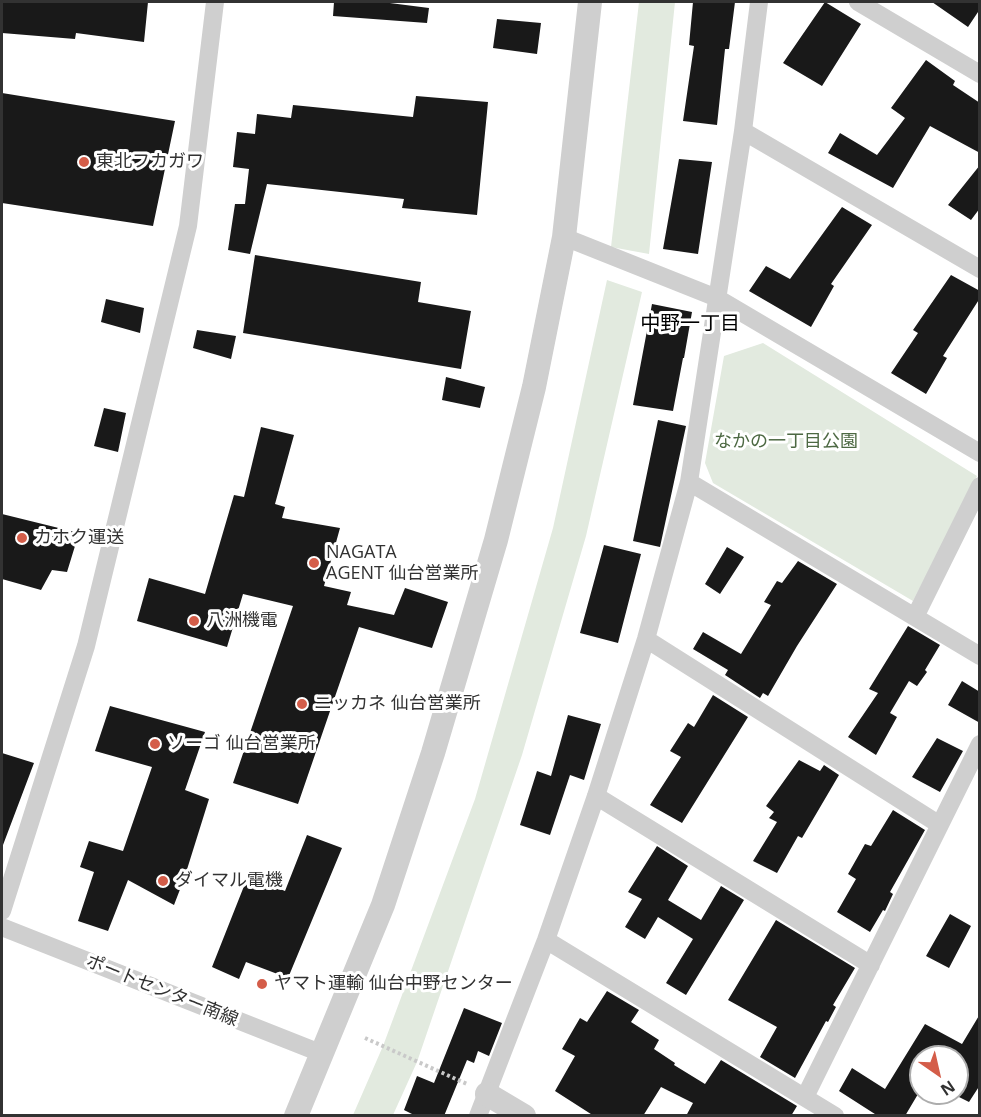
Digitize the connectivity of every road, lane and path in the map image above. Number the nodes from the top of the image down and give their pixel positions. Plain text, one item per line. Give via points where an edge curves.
1 (215, 2) edge
2 (590, 2) edge
3 (759, 2) edge
4 (858, 2) edge
5 (980, 74) edge
6 (743, 131) junction
7 (564, 237) junction
8 (980, 269) edge
9 (717, 298) junction
10 (980, 453) edge
11 (689, 482) junction
12 (980, 486) edge
13 (915, 617) junction
14 (646, 639) junction
15 (980, 656) edge
16 (980, 744) edge
17 (596, 796) junction
18 (940, 825) junction
19 (2, 911) edge
20 (2, 927) edge
21 (546, 940) junction
22 (871, 965) junction
23 (365, 1038) dead end
24 (323, 1054) junction
25 (487, 1094) junction
26 (805, 1097) junction
27 (296, 1116) edge
28 (478, 1116) edge
29 (524, 1116) edge
30 (835, 1116) edge

1 - 19 street via 188,226 86,646
2 - 7 street
3 - 6 street
4 - 5 street
6 - 8 street
6 - 9 street
7 - 9 street
7 - 24 street via 534,387 489,562 433,753 383,905
9 - 10 street
9 - 11 street
11 - 13 street
11 - 14 street
12 - 13 street
13 - 15 street
14 - 17 street
14 - 18 street
16 - 18 street
17 - 21 street
17 - 22 street
18 - 22 street
20 - 24 street, ポートセンター南線
21 - 25 street
21 - 26 street
22 - 26 street
23 - 25 path
24 - 27 street
25 - 28 street
25 - 29 street
26 - 30 street

